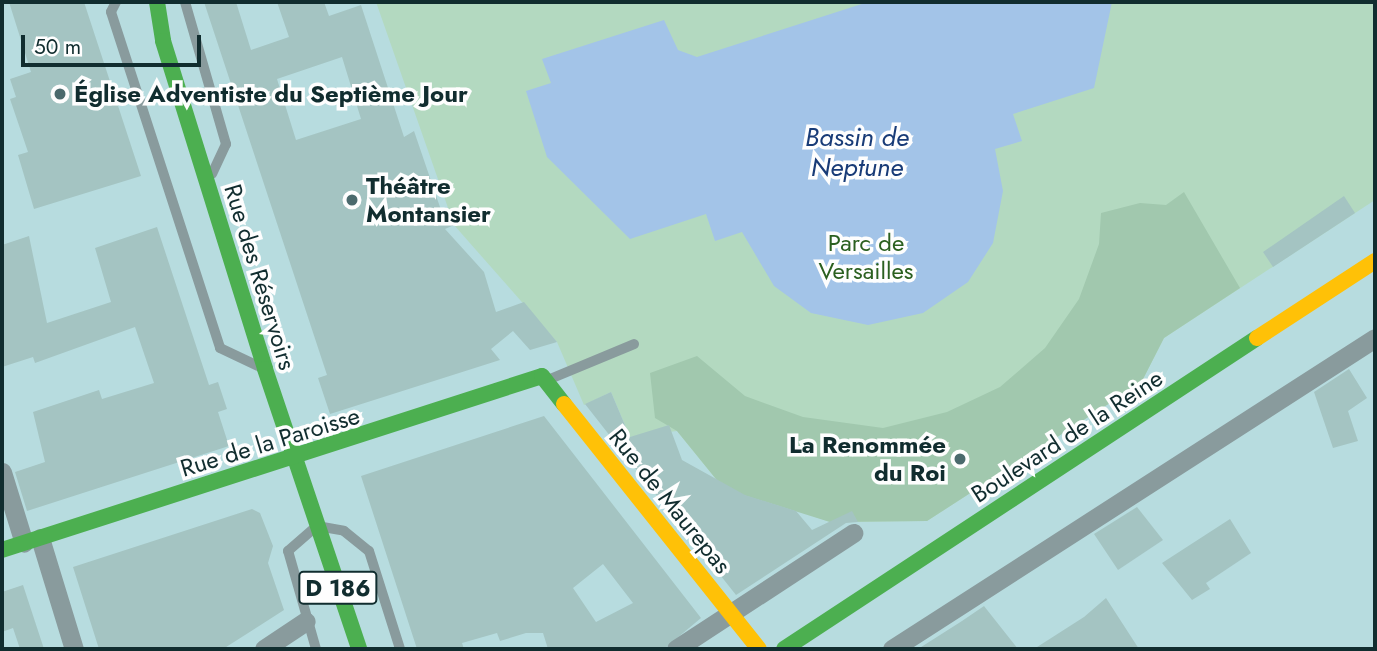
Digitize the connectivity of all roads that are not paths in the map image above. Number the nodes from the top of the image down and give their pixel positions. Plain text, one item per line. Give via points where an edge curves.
1 (116, 2) edge
2 (157, 2) edge
3 (185, 2) edge
4 (138, 9) dead end
5 (163, 41) junction
6 (208, 184) junction
7 (1375, 261) edge
8 (1375, 338) edge
9 (634, 344) dead end
10 (265, 369) junction
11 (551, 379) junction
12 (293, 459) junction
13 (2, 472) edge
14 (317, 526) junction
15 (853, 533) dead end
16 (32, 540) junction
17 (2, 550) edge
18 (730, 614) junction
19 (306, 621) junction
20 (74, 649) edge
21 (264, 649) edge
22 (316, 649) edge
23 (359, 649) edge
24 (400, 649) edge
25 (676, 649) edge
26 (759, 649) edge
27 (784, 649) edge
28 (892, 649) edge

1 - 10 lane via 111,12 220,348
2 - 5 street, Rue des Réservoirs
3 - 6 lane via 226,144
4 - 5 street, Rue des Réservoirs
5 - 6 street, Rue des Réservoirs
6 - 10 street, Rue des Réservoirs
7 - 27 street, Boulevard de la Reine
8 - 28 street
9 - 11 lane
10 - 12 street, Rue des Réservoirs
11 - 12 street, Rue de la Paroisse via 542,376
11 - 18 street, Rue de Maurepas via 569,412
12 - 14 street, Rue des Réservoirs / D 186
12 - 16 street, Rue de la Paroisse
13 - 16 street
14 - 19 lane via 288,551
14 - 23 street, Rue des Réservoirs / D 186
14 - 24 lane via 344,531 369,551
15 - 18 street
16 - 17 street, Rue de la Paroisse
16 - 20 street
18 - 25 street
18 - 26 street, Rue de Maurepas
19 - 21 street
19 - 22 lane

